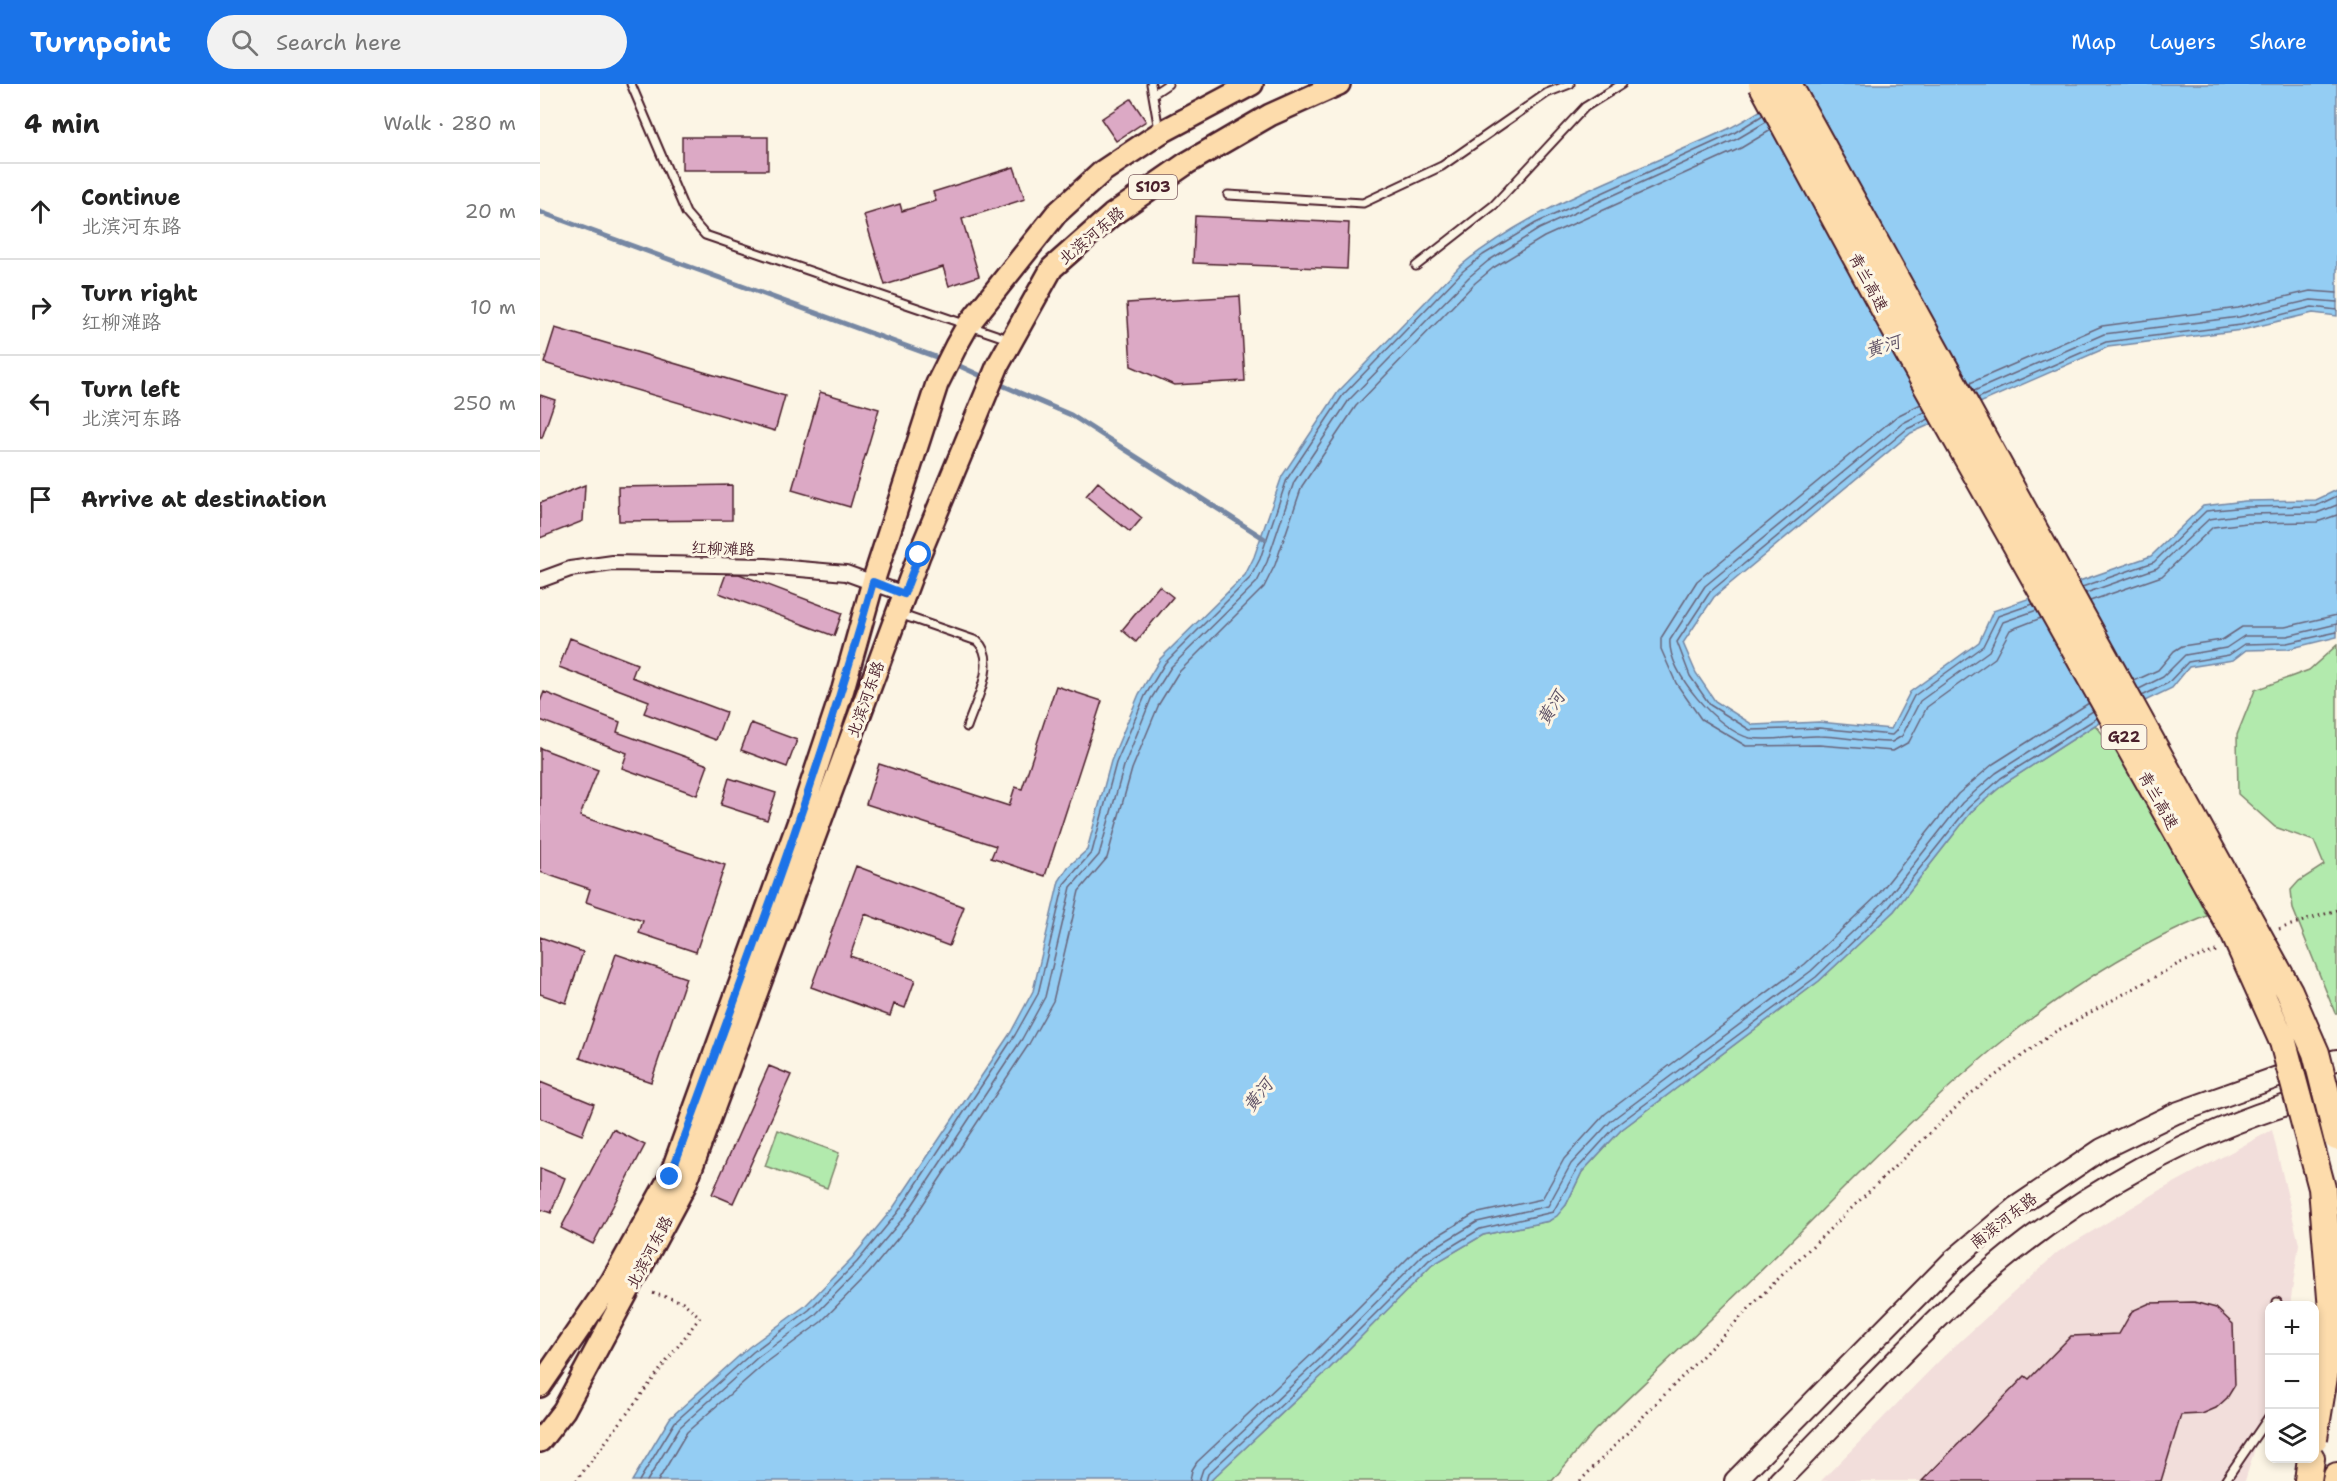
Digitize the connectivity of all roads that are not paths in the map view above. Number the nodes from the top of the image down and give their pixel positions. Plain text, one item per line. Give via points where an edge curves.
1 (632, 84) edge
2 (1151, 84) edge
3 (1168, 84) edge
4 (1252, 84) edge
5 (1338, 84) edge
6 (1570, 84) edge
7 (1622, 84) edge
8 (1762, 84) edge
9 (1788, 84) edge
10 (1153, 94) junction
11 (1160, 133) junction
12 (1228, 195) dead end
13 (1416, 266) dead end
14 (968, 325) junction
15 (1010, 340) junction
16 (540, 580) edge
17 (873, 582) junction
18 (900, 603) junction
19 (967, 727) dead end
20 (2337, 1060) edge
21 (2337, 1091) edge
22 (2337, 1137) edge
23 (540, 1386) edge
24 (2319, 1409) edge
25 (2265, 1423) edge
26 (540, 1442) edge
27 (2310, 1463) edge
28 (2337, 1476) edge
29 (1735, 1481) edge
30 (1779, 1481) edge
31 (2225, 1481) edge
32 (2308, 1481) edge
33 (2336, 1481) edge

1 - 14 lane via 686,213 705,235
2 - 10 lane
3 - 10 lane
4 - 11 main road, 北滨河东路 / S103
5 - 15 main road, 北滨河东路 / S103 via 1270,116 1187,163 1112,215 1052,268
6 - 12 lane via 1547,93 1442,166 1363,203
7 - 13 lane via 1585,107 1494,205
8 - 24 highway, 青兰高速 / G22, bridge via 2233,931 2283,1042 2322,1188 2333,1322
9 - 22 highway, 青兰高速 / G22, bridge via 2289,991 2316,1053
10 - 11 lane
11 - 14 main road, 北滨河东路 / S103 via 1103,171 1056,214
14 - 15 lane
14 - 17 main road, 北滨河东路 / S103 via 937,384
15 - 18 main road, 北滨河东路
16 - 17 street, 红柳滩路 via 570,569 656,562 846,573
17 - 18 street, 红柳滩路
17 - 23 main road, 北滨河东路 via 807,799 670,1177 612,1281
18 - 19 lane via 976,641 986,652 986,667
18 - 26 main road, 北滨河东路 via 686,1185 564,1410
20 - 29 main road, 南滨河东路 via 2303,1068 2176,1113 2102,1149 2016,1207 1952,1261
21 - 30 main road, 南滨河东路 via 2189,1141 2091,1196 1969,1289
25 - 31 lane
27 - 32 highway
28 - 33 highway

